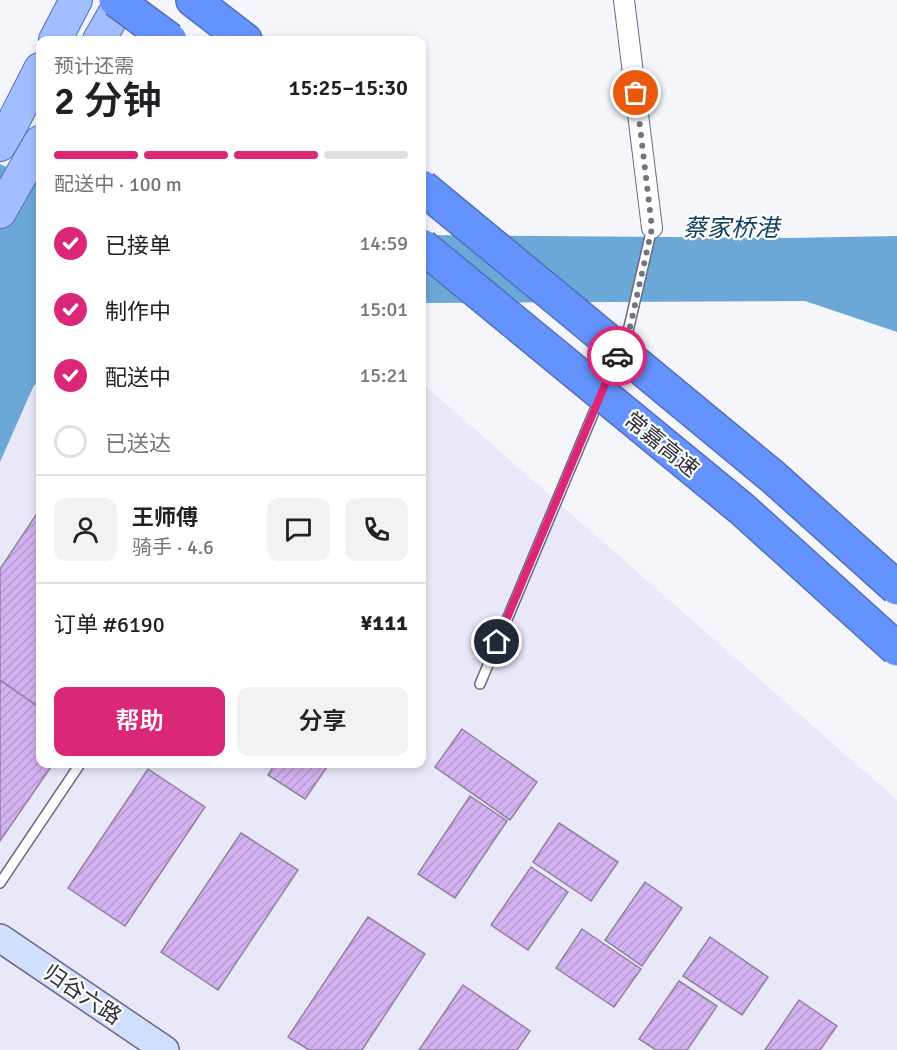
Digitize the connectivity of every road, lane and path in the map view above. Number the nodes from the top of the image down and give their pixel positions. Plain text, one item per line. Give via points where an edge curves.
1 (76, 0) edge
2 (116, 0) edge
3 (122, 0) edge
4 (193, 0) edge
5 (624, 0) edge
6 (58, 36) edge
7 (101, 36) edge
8 (165, 36) edge
9 (239, 36) edge
10 (36, 77) edge
11 (6, 135) edge
12 (36, 149) edge
13 (426, 190) edge
14 (0, 212) edge
15 (652, 228) joint
16 (426, 249) edge
17 (897, 588) edge
18 (897, 649) edge
19 (480, 684) dead end
20 (77, 768) edge
21 (0, 883) edge
22 (0, 938) edge
23 (165, 1050) edge

1 - 6 main road
2 - 8 highway, bridge
3 - 7 main road
4 - 9 highway
5 - 15 street
10 - 11 main road
12 - 14 main road
13 - 17 highway, 常嘉高速, bridge via 772,476
15 - 19 lane via 630,327
16 - 18 highway, 常嘉高速, bridge via 742,509
20 - 21 lane
22 - 23 street, 归谷六路

